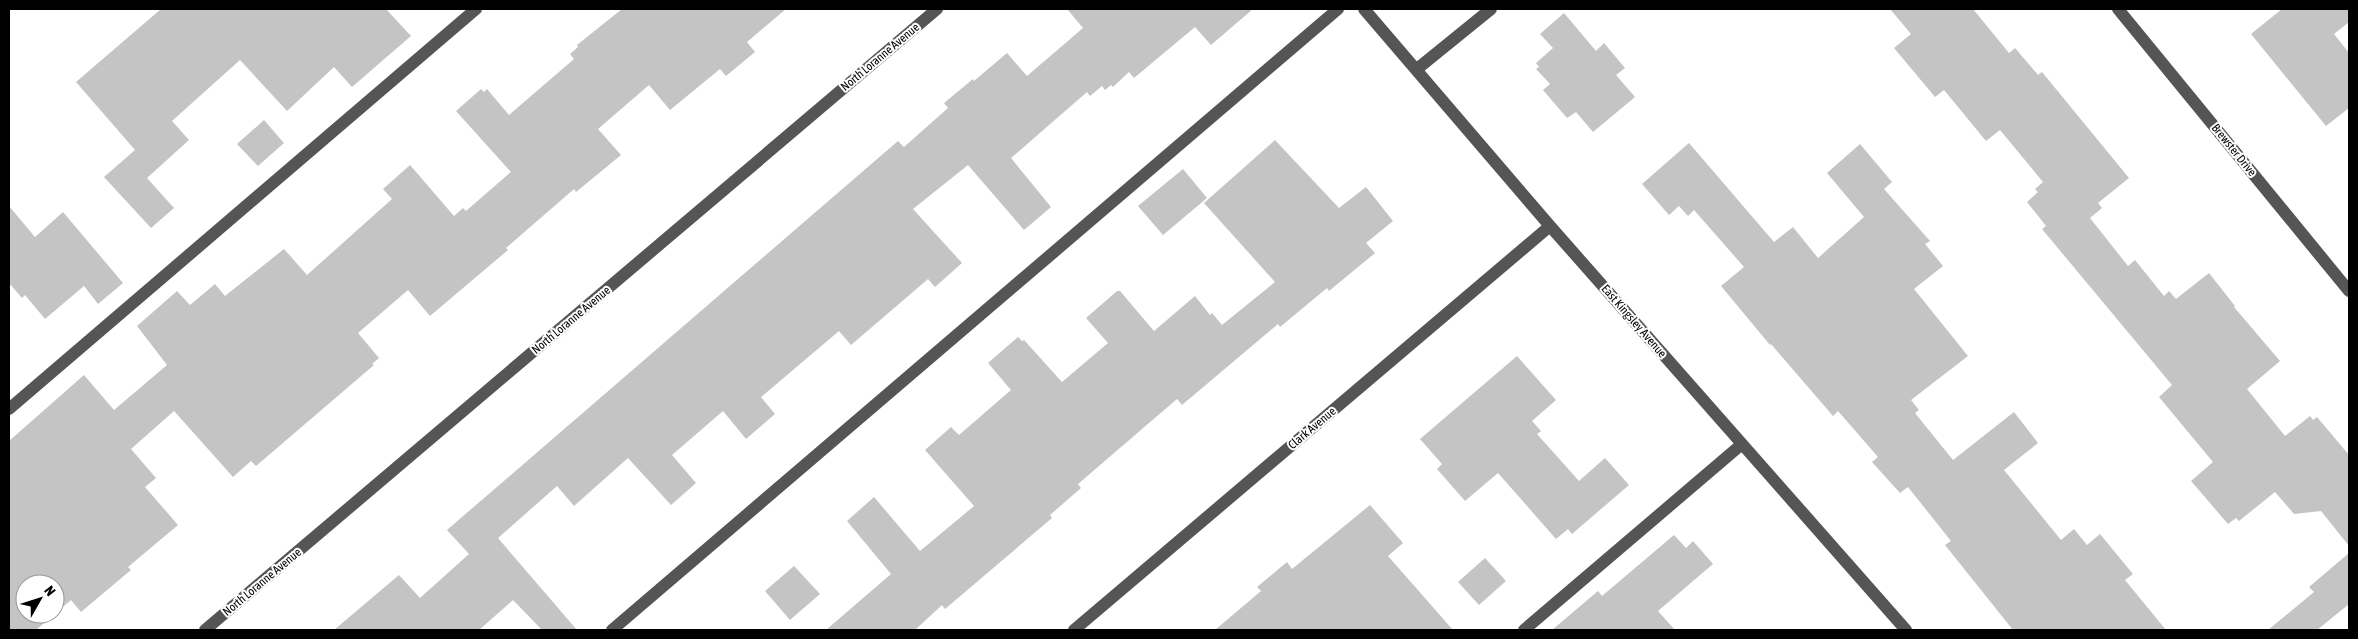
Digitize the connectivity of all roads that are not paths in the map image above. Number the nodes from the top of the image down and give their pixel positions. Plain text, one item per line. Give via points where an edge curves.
1 (476, 9) edge
2 (937, 9) edge
3 (1338, 9) edge
4 (1364, 9) edge
5 (1491, 9) edge
6 (2118, 9) edge
7 (1417, 69) junction
8 (1550, 226) junction
9 (2349, 290) edge
10 (9, 409) edge
11 (1742, 444) junction
12 (205, 630) edge
13 (612, 630) edge
14 (1074, 630) edge
15 (1524, 630) edge
16 (1906, 630) edge

1 - 10 street
2 - 12 street, North Loranne Avenue
3 - 13 street
4 - 7 street, East Kingsley Avenue
5 - 7 street
6 - 9 street, Brewster Drive
7 - 8 street, East Kingsley Avenue
8 - 11 street, East Kingsley Avenue
8 - 14 street, Clark Avenue
11 - 15 street
11 - 16 street, East Kingsley Avenue

